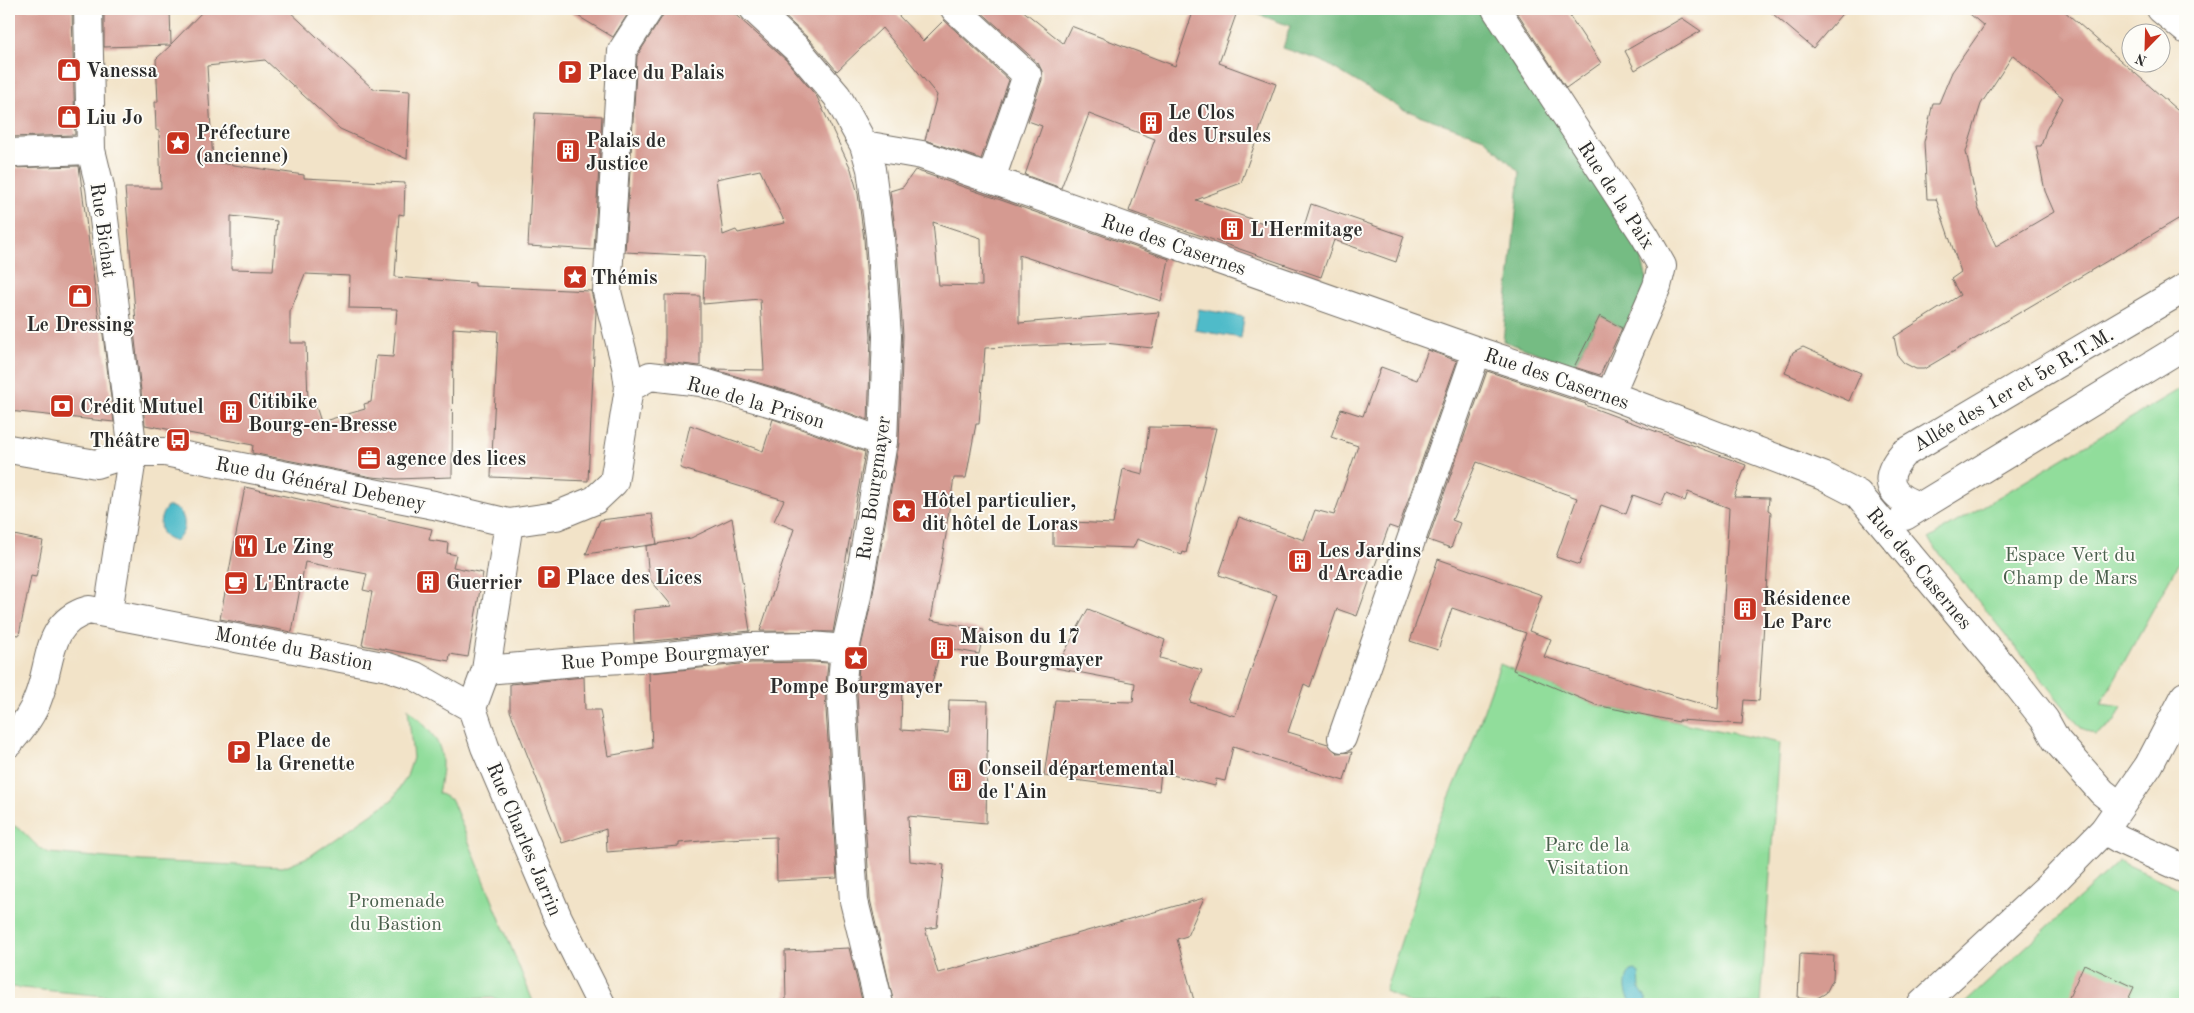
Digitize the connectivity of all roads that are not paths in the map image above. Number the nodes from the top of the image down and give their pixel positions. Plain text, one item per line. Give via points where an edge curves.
1 (88, 9) edge
2 (649, 9) edge
3 (754, 9) edge
4 (955, 9) edge
5 (1496, 9) edge
6 (2161, 9) edge
7 (2185, 30) edge
8 (864, 145) junction
9 (91, 150) junction
10 (9, 153) edge
11 (992, 179) junction
12 (2185, 288) edge
13 (2185, 345) edge
14 (1477, 351) junction
15 (629, 388) junction
16 (1610, 395) junction
17 (883, 442) junction
18 (9, 449) edge
19 (132, 452) junction
20 (1920, 506) junction
21 (509, 523) junction
22 (1887, 530) junction
23 (108, 612) junction
24 (845, 649) junction
25 (486, 670) junction
26 (2185, 696) edge
27 (472, 708) junction
28 (19, 715) edge
29 (1342, 738) dead end
30 (9, 743) edge
31 (2120, 806) junction
32 (2104, 830) junction
33 (2185, 869) edge
34 (601, 1004) edge
35 (879, 1004) edge
36 (1922, 1004) edge

1 - 9 street, Rue Bichat
2 - 15 street via 622,51 607,265 607,292
3 - 8 street, Rue Bourgmayer via 797,49 837,96
4 - 11 street via 1027,76
5 - 16 street, Rue de la Paix via 1662,266 1658,286
6 - 7 street
8 - 11 street, Rue des Casernes via 922,155
8 - 17 street, Rue Bourgmayer via 871,169 880,237 888,336
9 - 10 street
9 - 19 street, Rue Bichat via 100,187
11 - 14 street, Rue des Casernes
12 - 20 street, Allée des 1er et 5e R.T.M. via 1903,454 1894,464 1890,478 1892,489 1900,499
13 - 20 street
14 - 16 street, Rue des Casernes
14 - 29 street
15 - 17 street, Rue de la Prison via 650,376 701,382 789,408
15 - 21 street via 614,482 595,500 577,509 556,516
16 - 22 street, Rue des Casernes via 1823,476 1858,494
17 - 24 street, Rue Bourgmayer
18 - 19 street, Rue du Général Debeney via 96,464
19 - 21 street, Rue du Général Debeney via 165,452
19 - 23 street
20 - 22 street
21 - 25 street
22 - 31 street, Rue des Casernes via 2009,674 2045,720 2056,740 2102,792
23 - 27 street, Montée du Bastion via 388,667 415,676
23 - 28 street via 89,610 78,613 60,628 39,697
24 - 25 street, Rue Pompe Bourgmayer via 750,647
24 - 35 street, Rue Bourgmayer via 841,693 854,901
25 - 27 street
26 - 31 street via 2149,764
27 - 34 street, Rue Charles Jarrin via 485,747 558,918
28 - 30 street
31 - 32 street
32 - 33 street
32 - 36 street via 2048,887

